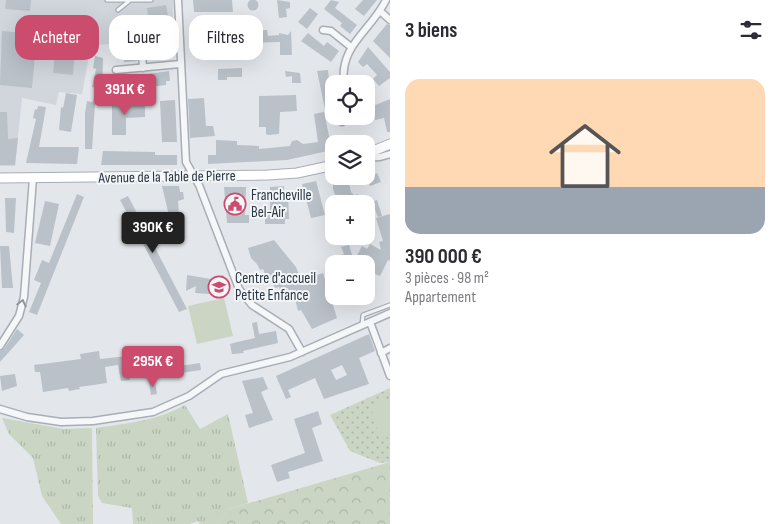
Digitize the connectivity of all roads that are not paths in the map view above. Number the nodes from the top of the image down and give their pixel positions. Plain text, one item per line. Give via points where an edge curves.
1 (107, 0) edge
2 (151, 0) edge
3 (178, 0) edge
4 (386, 0) edge
5 (130, 1) edge
6 (118, 10) dead end
7 (380, 11) junction
8 (390, 20) edge
9 (323, 30) dead end
10 (351, 47) junction
11 (142, 60) edge
12 (180, 64) junction
13 (143, 68) junction
14 (116, 70) dead end
15 (344, 75) edge
16 (390, 144) edge
17 (375, 152) edge
18 (390, 154) edge
19 (375, 157) edge
20 (325, 167) edge
21 (194, 177) junction
22 (0, 178) edge
23 (33, 178) junction
24 (390, 305) edge
25 (390, 313) edge
26 (370, 322) junction
27 (362, 326) junction
28 (0, 346) edge
29 (390, 348) edge
30 (302, 352) junction
31 (381, 353) junction
32 (390, 376) edge
33 (0, 409) edge

1 - 5 lane
2 - 5 lane
3 - 12 street
4 - 7 street
5 - 6 lane
7 - 8 street
7 - 10 street
9 - 10 street via 331,31
10 - 15 street via 344,61
11 - 13 street
12 - 13 street
12 - 21 street via 184,157
13 - 14 street
16 - 17 main road
18 - 19 street
20 - 21 main road, Avenue de la Table de Pierre via 297,173
21 - 23 main road, Avenue de la Table de Pierre
21 - 30 street via 239,289 252,305 289,329
22 - 23 main road, Avenue de la Table de Pierre
28 -> 23 street via 19,316 24,297
24 - 27 lane via 363,315
25 - 26 street
26 - 27 street
26 - 31 street
27 - 30 street
29 - 31 street
30 - 33 street via 221,374 189,396 153,412 61,422
31 - 32 street

